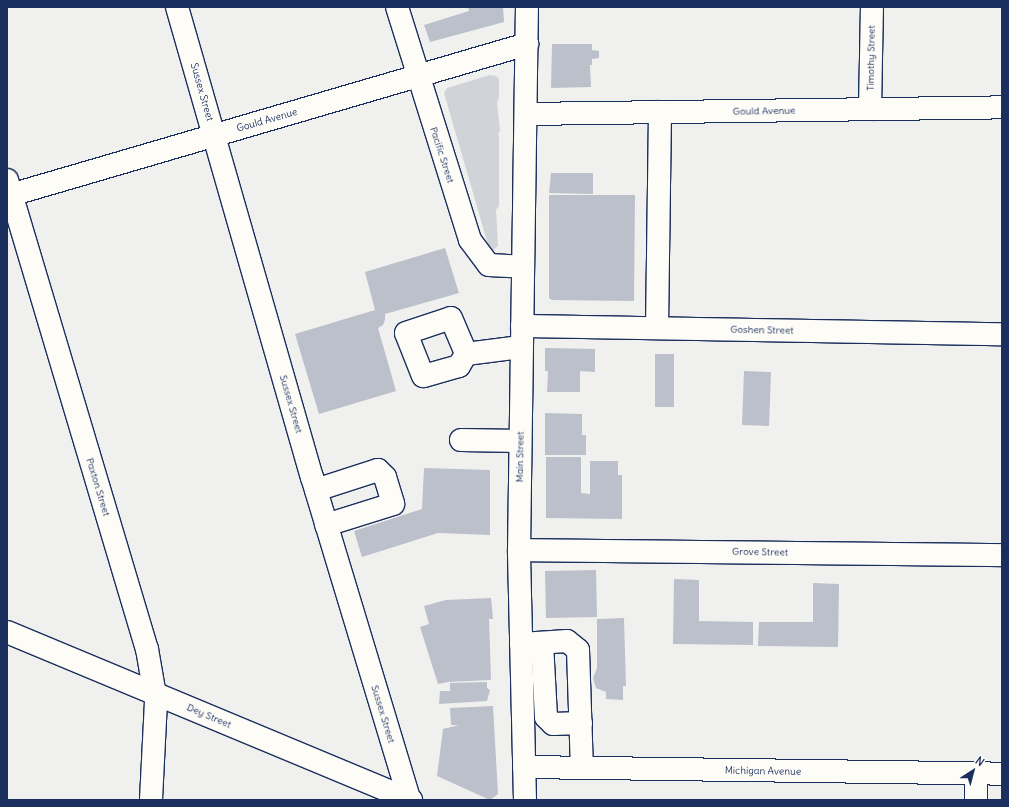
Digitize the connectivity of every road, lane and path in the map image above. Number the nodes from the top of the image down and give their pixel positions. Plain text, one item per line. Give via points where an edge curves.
1 (177, 7) edge
2 (397, 7) edge
3 (528, 7) edge
4 (872, 7) edge
5 (527, 44) junction
6 (417, 76) junction
7 (1002, 107) edge
8 (870, 109) junction
9 (660, 112) junction
10 (526, 114) junction
11 (215, 136) junction
12 (8, 190) edge
13 (523, 267) junction
14 (657, 328) junction
15 (1002, 334) edge
16 (521, 336) junction
17 (466, 354) junction
18 (461, 440) dead end
19 (520, 441) junction
20 (316, 490) junction
21 (326, 525) junction
22 (519, 550) junction
23 (1002, 555) edge
24 (7, 632) edge
25 (542, 643) junction
26 (520, 644) junction
27 (156, 694) junction
28 (581, 723) junction
29 (524, 767) junction
30 (582, 768) junction
31 (976, 774) junction
32 (1002, 774) edge
33 (151, 800) edge
34 (410, 800) edge
35 (525, 800) edge
36 (976, 800) edge

1 - 11 street, Sussex Street
2 - 6 street, Pacific Street
3 - 5 street, Main Street
4 - 8 street, Timothy Street
5 - 6 street, Gould Avenue
5 - 10 street, Main Street
6 - 11 street, Gould Avenue
6 - 13 street, Pacific Street via 470,240 489,265
7 - 8 street, Gould Avenue
8 - 9 street, Gould Avenue
9 - 10 street, Gould Avenue
9 - 14 street
10 - 13 street, Main Street
11 - 12 street, Gould Avenue
11 - 20 street, Sussex Street
12 - 27 street, Paxton Street via 147,649
13 - 16 street, Main Street
14 - 15 street, Goshen Street
14 - 16 street, Goshen Street
16 - 17 street, Goshen Street
16 - 19 street, Main Street
17 - 17 street via 451,318 406,333 423,376 459,366
18 - 19 street
19 - 22 street, Main Street
20 - 21 street, Sussex Street
20 - 21 street via 378,470 385,477 393,504
21 - 34 street, Sussex Street
22 - 23 street, Grove Street
22 - 26 street, Main Street
24 - 27 street, Dey Street
25 - 26 street
25 - 28 street via 546,717 553,724
25 - 28 street via 567,641 578,650
26 - 29 street, Main Street
27 - 33 street, Paxton Street
27 - 34 street, Dey Street
28 - 30 street
29 - 30 street, Michigan Avenue
29 - 35 street, Main Street
30 - 31 street, Michigan Avenue
31 - 32 street, Michigan Avenue
31 - 36 street

